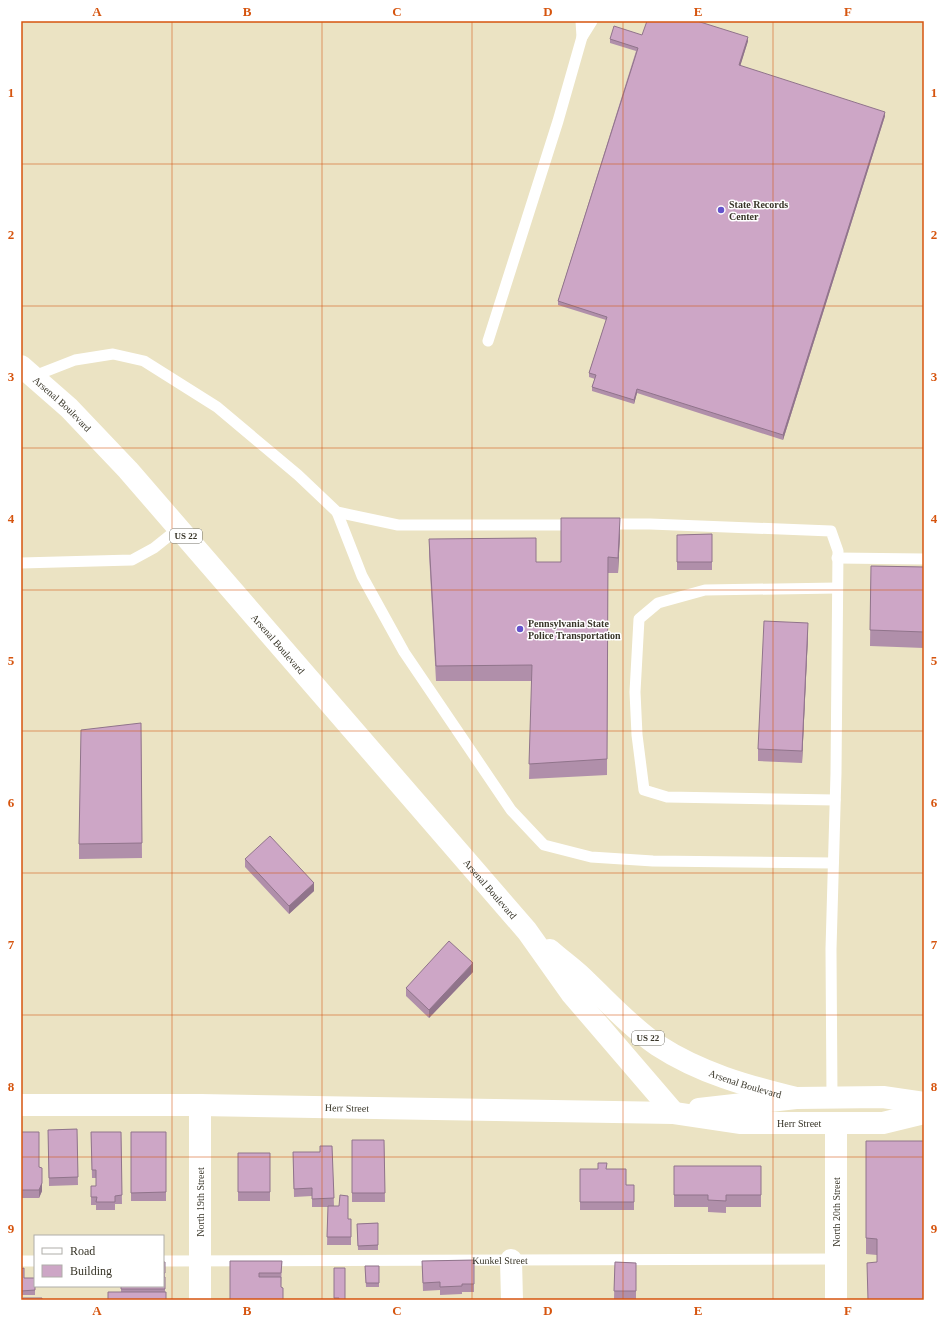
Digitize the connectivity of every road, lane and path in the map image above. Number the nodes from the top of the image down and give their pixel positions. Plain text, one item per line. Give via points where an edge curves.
1 (581, 21) edge
2 (592, 21) edge
3 (582, 37) junction
4 (488, 342) dead end
5 (28, 371) edge
6 (337, 512) junction
7 (179, 528) junction
8 (837, 558) junction
9 (924, 560) edge
10 (21, 563) edge
11 (837, 588) junction
12 (835, 800) junction
13 (833, 863) junction
14 (527, 931) junction
15 (796, 1098) junction
16 (832, 1098) junction
17 (924, 1103) edge
18 (21, 1104) edge
19 (200, 1105) junction
20 (674, 1113) junction
21 (924, 1113) edge
22 (836, 1123) junction
23 (836, 1259) junction
24 (511, 1260) junction
25 (21, 1261) edge
26 (34, 1261) edge
27 (164, 1261) edge
28 (200, 1261) junction
29 (200, 1300) edge
30 (512, 1300) edge
31 (836, 1300) edge

1 - 3 lane
2 - 3 lane
3 - 4 lane
5 - 6 lane via 114,354 144,361 217,407 298,475
5 - 7 main road, Arsenal Boulevard / US 22 via 100,439
6 - 8 lane via 398,525 650,524 831,531 838,550
6 - 13 lane via 362,576 404,652 511,810 544,845 591,857 653,861
7 - 10 lane via 154,548 132,560
7 - 14 main road, Arsenal Boulevard / US 22
8 - 9 lane
8 - 11 lane
11 - 12 lane
11 - 12 lane via 705,590 658,602 639,619 635,692 644,790 667,797
12 - 13 lane
13 - 16 lane
14 - 15 main road, Arsenal Boulevard / US 22 via 586,980 636,1029 675,1056 720,1077
14 - 20 main road, Arsenal Boulevard / US 22 via 571,994
15 - 16 main road, Herr Street / US 22
15 - 20 main road, Herr Street
16 - 17 main road, Herr Street / US 22 via 883,1097
18 - 19 main road, Herr Street
19 - 20 main road, Herr Street
19 - 28 main road, North 19th Street
20 - 22 main road, Herr Street via 741,1123
21 - 22 main road, Herr Street via 883,1123
22 - 23 main road, North 20th Street
23 - 24 lane, Kunkel Street
23 - 31 main road, North 20th Street
24 - 28 lane, Kunkel Street
24 - 30 main road
25 - 26 lane
27 - 28 lane, Kunkel Street
28 - 29 main road, North 19th Street

